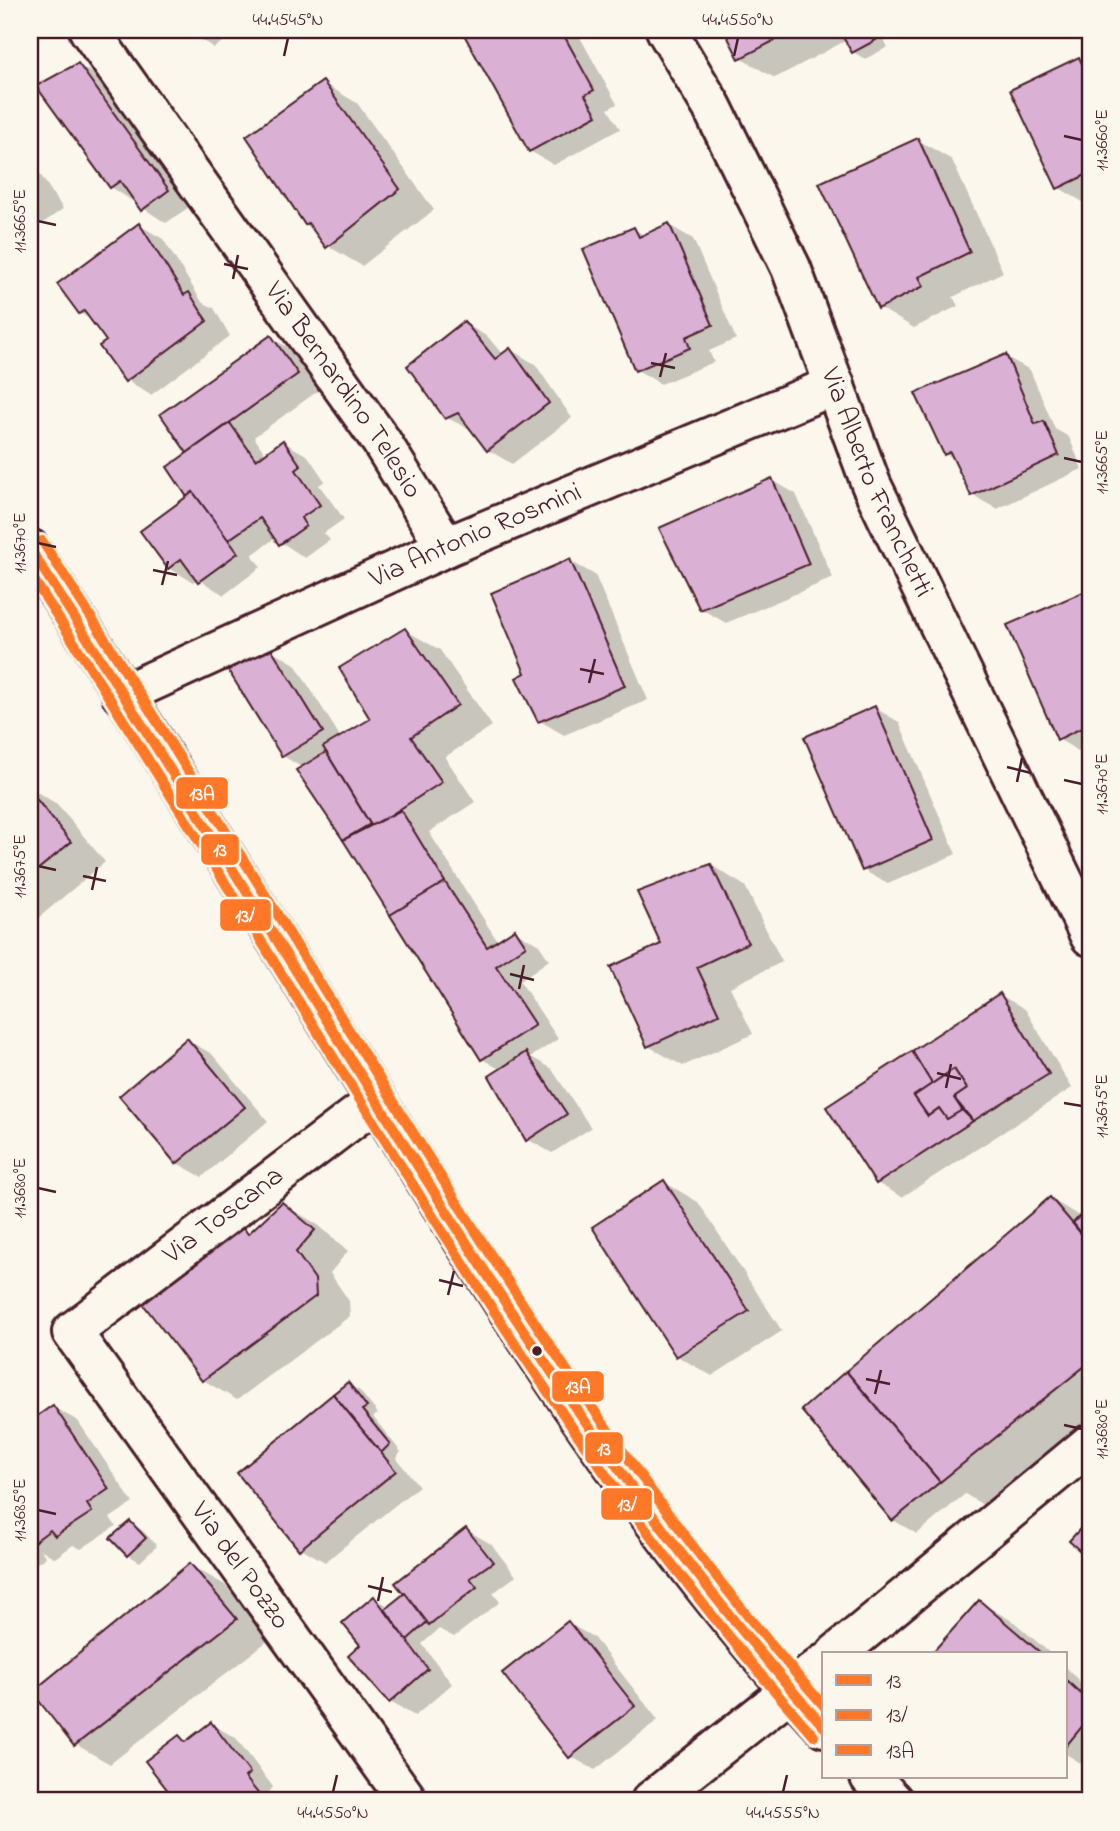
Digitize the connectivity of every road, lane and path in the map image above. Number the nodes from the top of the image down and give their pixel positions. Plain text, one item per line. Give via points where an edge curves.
1 (89, 30) edge
2 (666, 30) edge
3 (835, 385) junction
4 (446, 547) junction
5 (30, 549) edge
6 (122, 695) junction
7 (1090, 936) edge
8 (376, 1101) junction
9 (72, 1332) joint
10 (1090, 1444) edge
11 (838, 1652) edge
12 (822, 1666) edge
13 (791, 1692) junction
14 (822, 1725) edge
15 (871, 1778) edge
16 (408, 1801) edge
17 (651, 1801) edge
18 (893, 1801) edge

1 - 4 street, Via Bernardino Telesio via 381,441
2 - 3 street, Via Alberto Franchetti via 712,107 791,268
3 - 4 street, Via Antonio Rosmini
3 - 7 street, Via Alberto Franchetti via 871,484
4 - 6 street, Via Antonio Rosmini
5 - 6 street
6 - 8 street
8 - 9 street, Via Toscana
8 - 13 street via 534,1353 648,1514
9 - 16 street, Via del Pozzo
10 - 11 street
12 - 13 street
13 - 14 street
13 - 17 street
15 - 18 street

